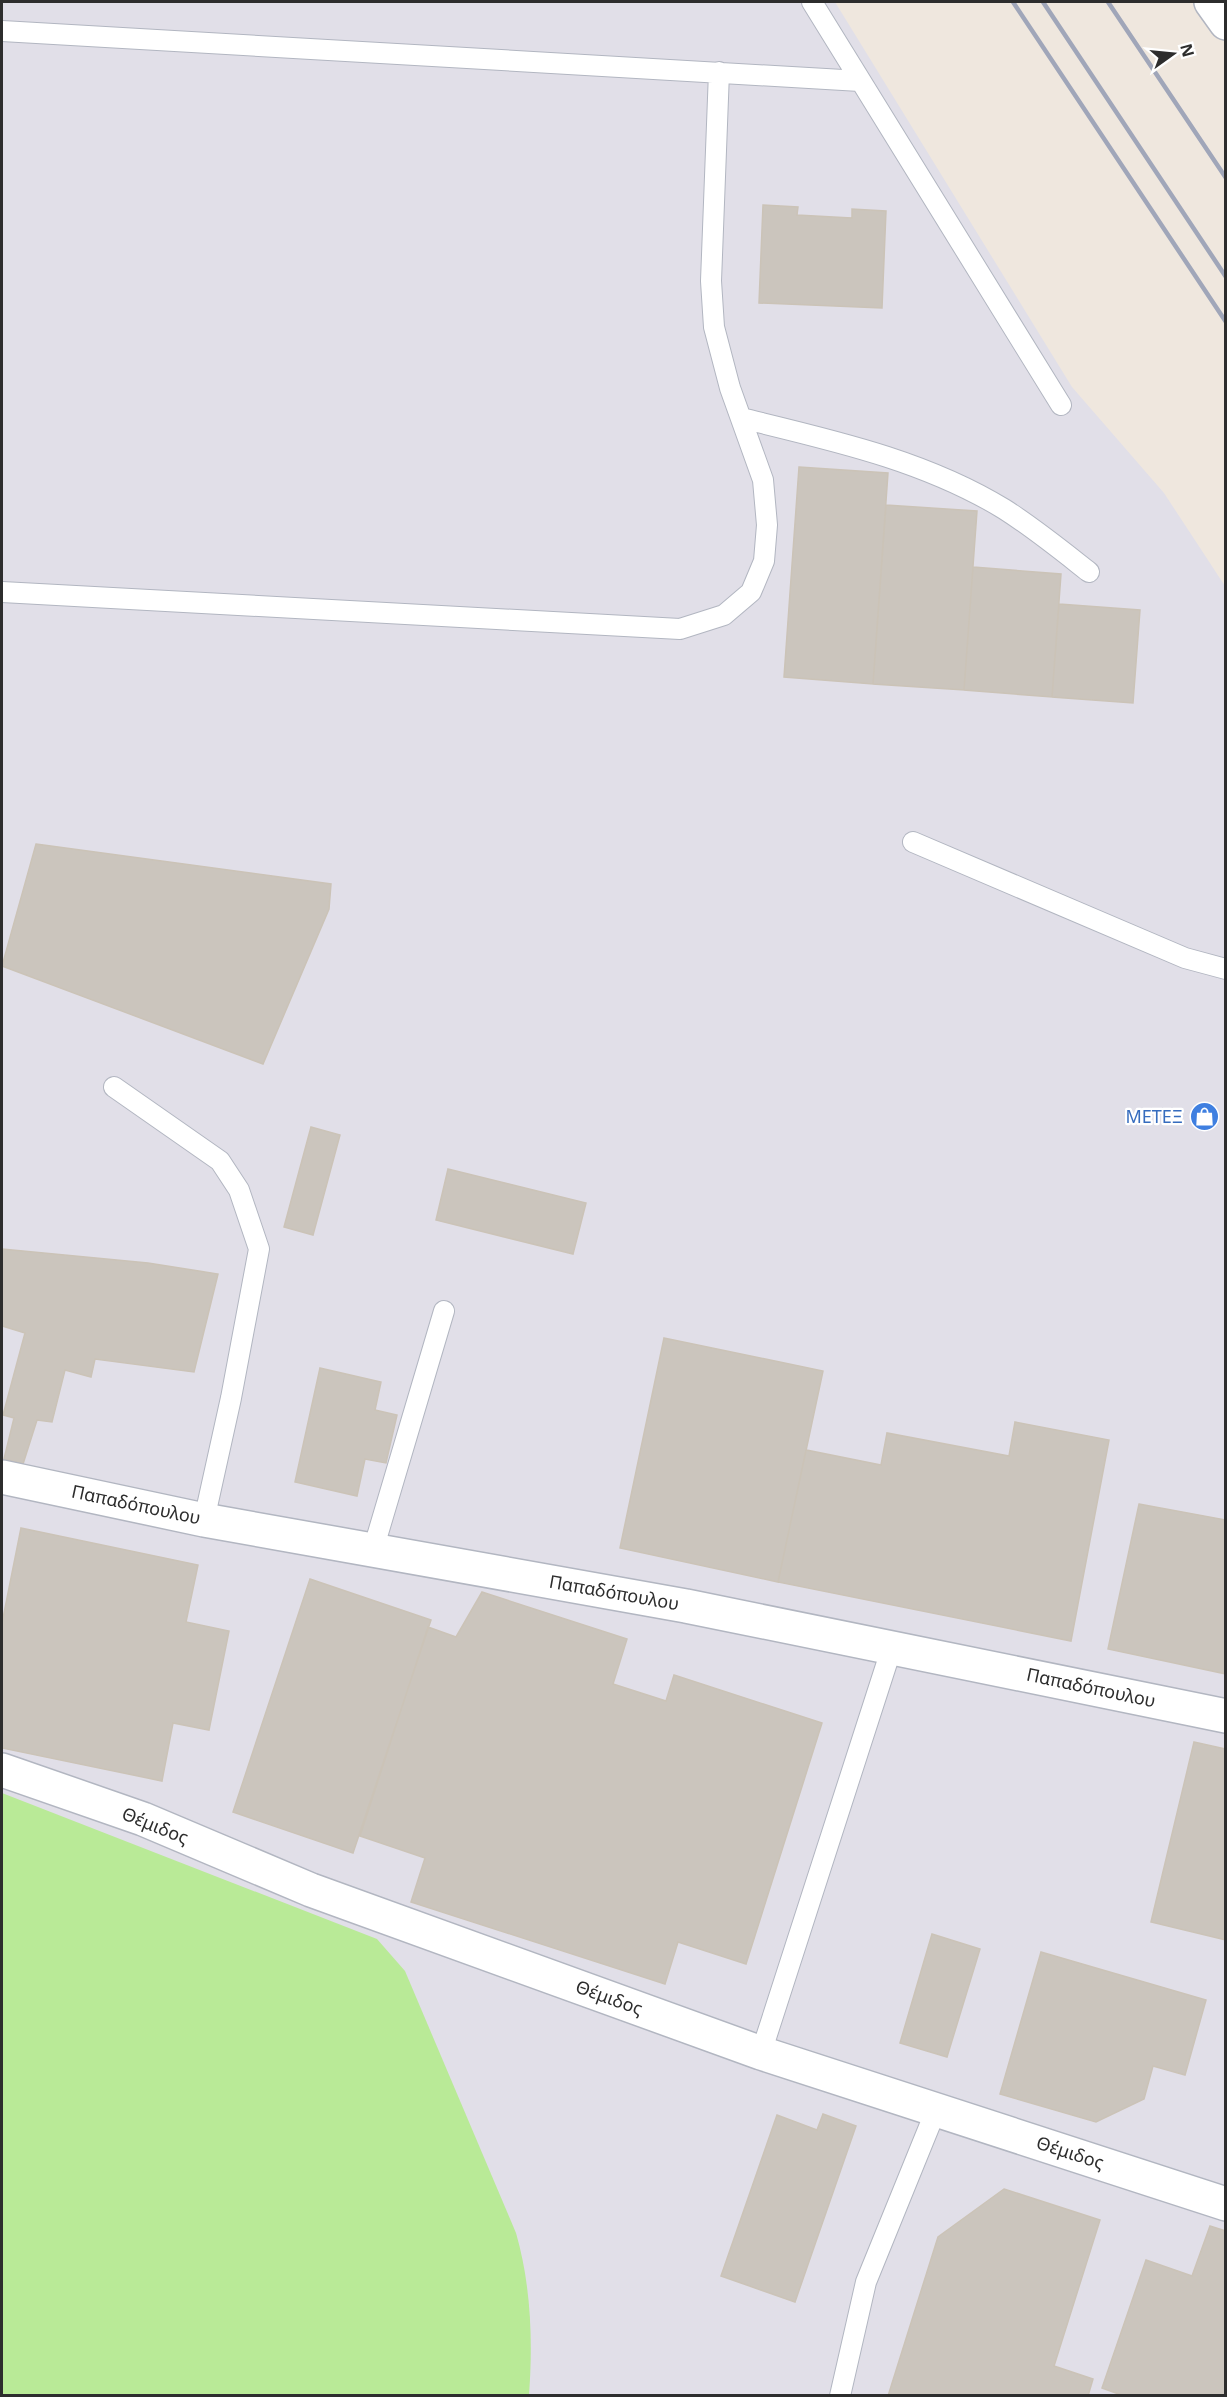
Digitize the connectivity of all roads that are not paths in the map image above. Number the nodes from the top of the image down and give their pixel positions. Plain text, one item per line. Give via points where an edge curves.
1 (812, 2) edge
2 (1211, 2) edge
3 (1226, 23) edge
4 (2, 31) edge
5 (719, 72) junction
6 (860, 81) junction
7 (1061, 405) dead end
8 (741, 418) junction
9 (1089, 572) dead end
10 (2, 592) edge
11 (912, 842) dead end
12 (1226, 969) edge
13 (114, 1087) dead end
14 (444, 1311) dead end
15 (2, 1477) edge
16 (204, 1520) junction
17 (373, 1550) junction
18 (892, 1647) junction
19 (1226, 1716) edge
20 (2, 1770) edge
21 (761, 2053) junction
22 (936, 2110) junction
23 (1226, 2204) edge
24 (840, 2396) edge

1 - 6 lane
2 - 3 street
4 - 5 lane
5 - 6 lane
5 - 8 lane via 711,281 714,327
6 - 7 lane
8 - 9 lane via 849,445 959,485 1020,520
8 - 10 lane via 763,480 767,525 764,561 751,592 724,615 680,629
11 - 12 lane via 1185,958
13 - 16 lane via 220,1161 239,1190 259,1249
14 - 17 lane
15 - 16 street, Παπαδόπουλου
16 - 17 street, Παπαδόπουλου
17 - 18 street, Παπαδόπουλου
18 - 19 street, Παπαδόπουλου
18 - 21 lane
20 - 21 street, Θέμιδος via 143,1819 311,1890
21 - 22 street, Θέμιδος
22 - 23 street, Θέμιδος
22 - 24 lane via 866,2282

